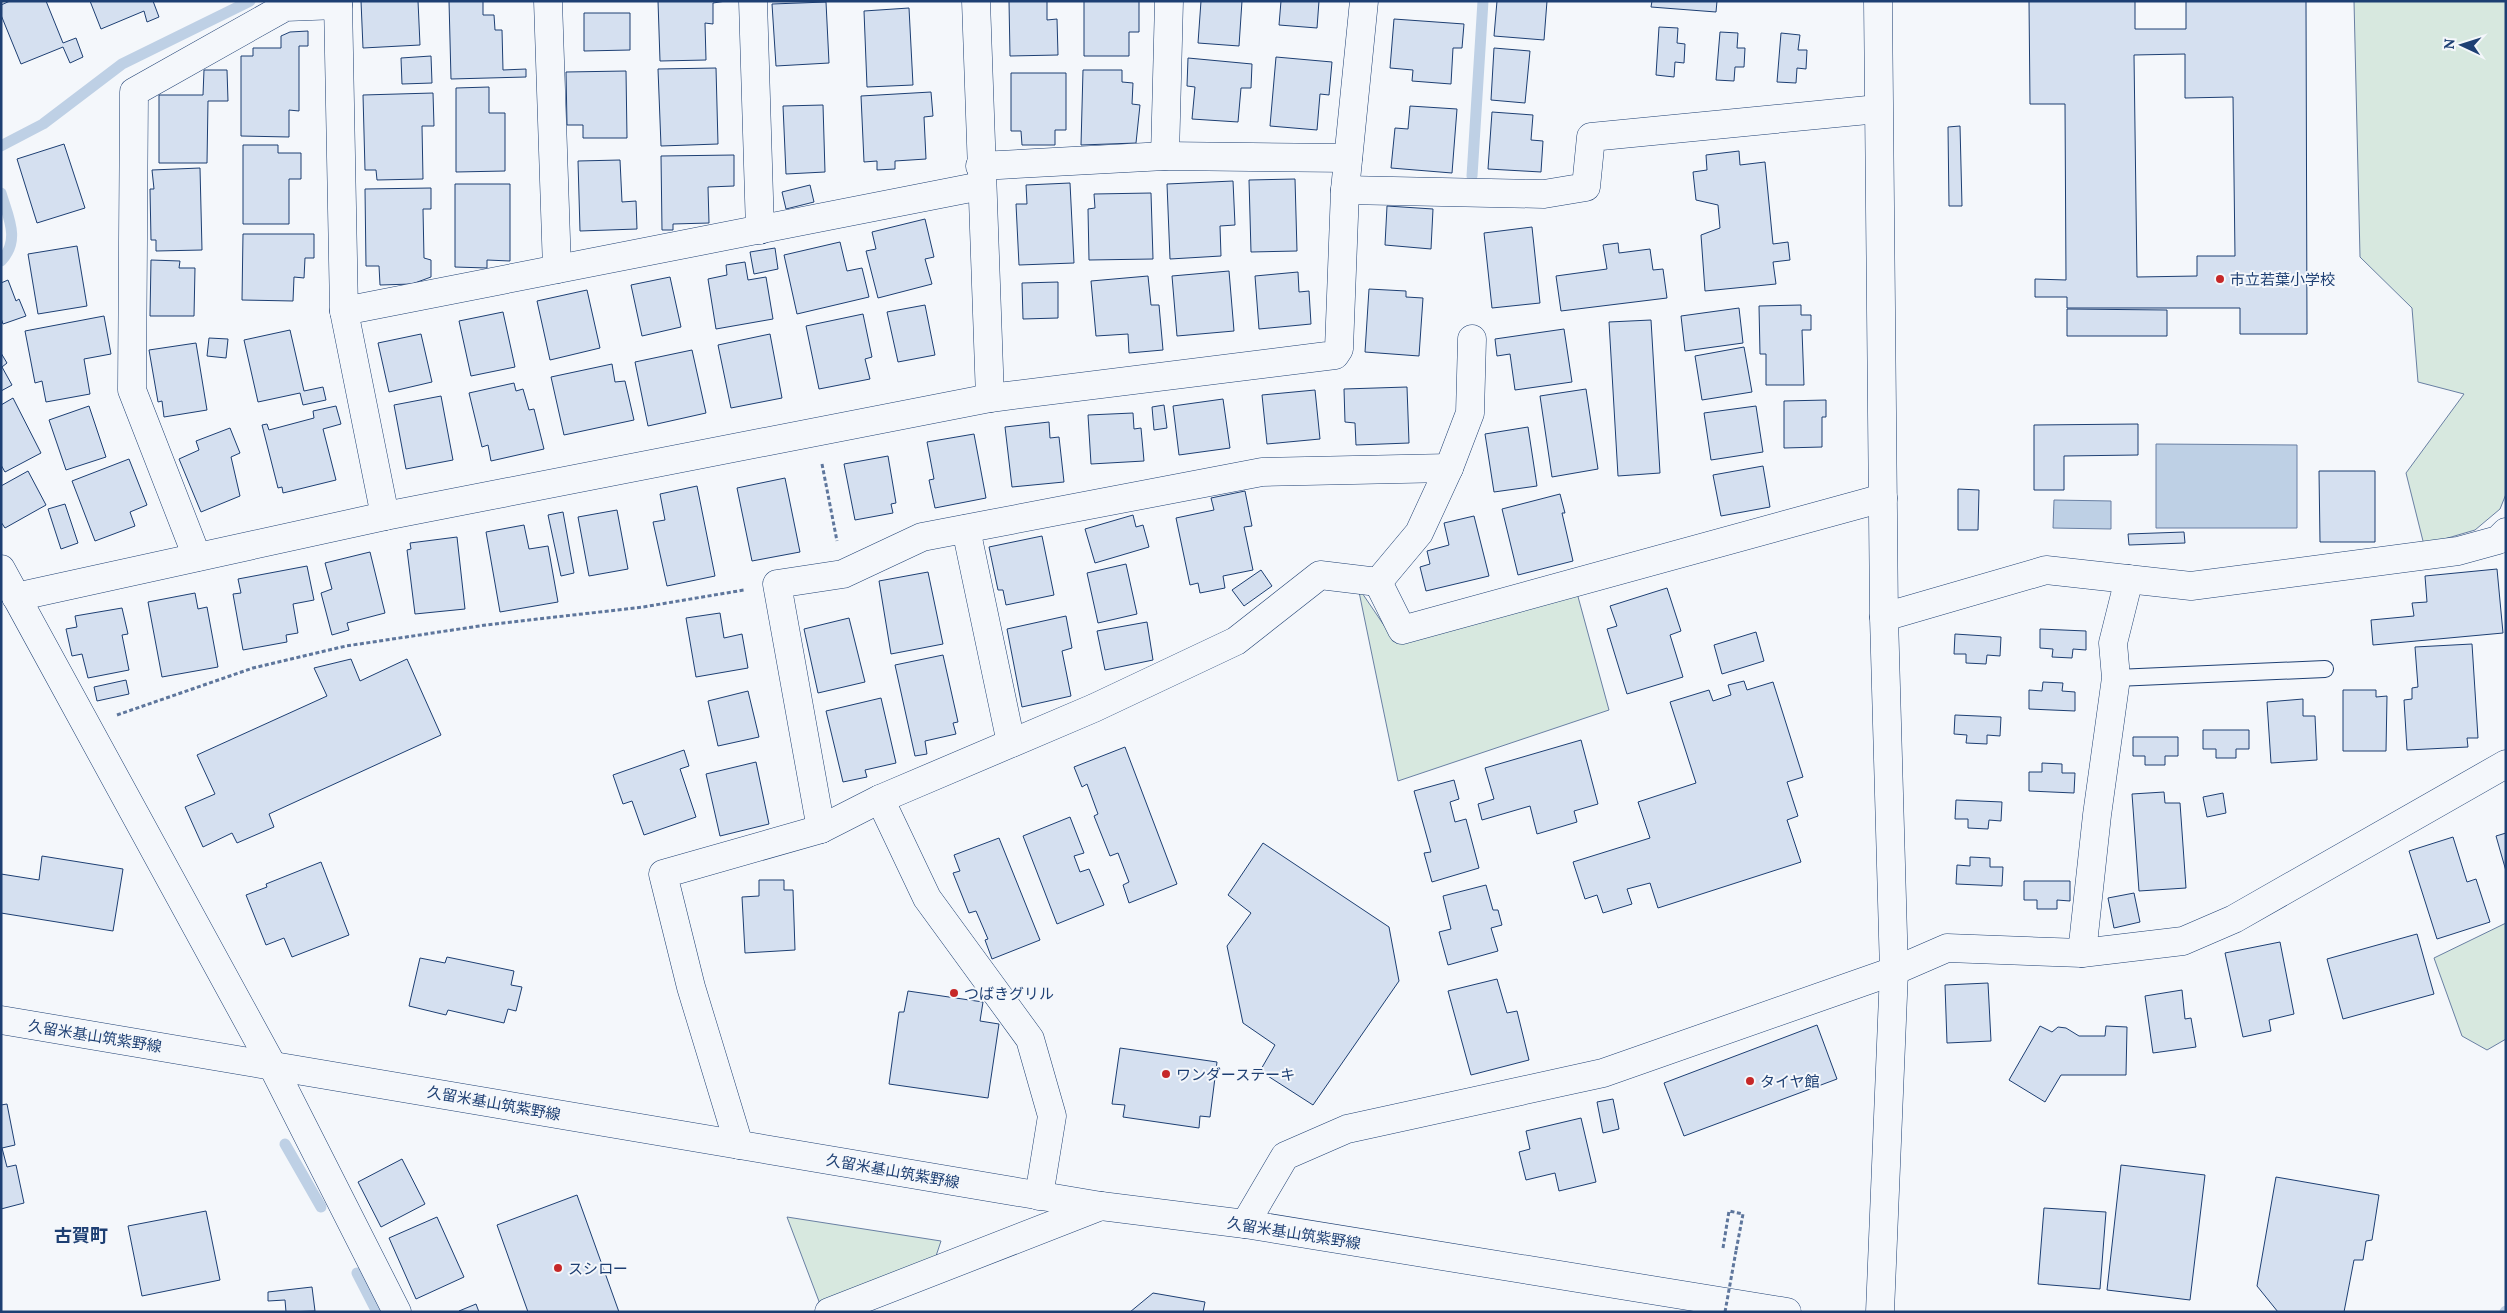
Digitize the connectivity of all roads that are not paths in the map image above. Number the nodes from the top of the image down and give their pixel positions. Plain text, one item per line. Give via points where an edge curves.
1 (548, 1) edge
2 (753, 1) edge
3 (976, 1) edge
4 (1169, 1) edge
5 (1364, 1) edge
6 (1878, 1) edge
7 (338, 3) edge
8 (1878, 109) junction
9 (1165, 156) junction
10 (1348, 158) junction
11 (981, 176) junction
12 (1345, 190) junction
13 (760, 230) junction
14 (556, 269) junction
15 (344, 311) junction
16 (1472, 339) dead end
17 (990, 398) junction
18 (1449, 468) junction
19 (1883, 498) junction
20 (385, 516) junction
21 (966, 529) junction
22 (2506, 532) edge
23 (197, 558) junction
24 (1, 569) edge
25 (2129, 579) junction
26 (1378, 582) junction
27 (16, 596) junction
28 (1884, 617) junction
29 (2325, 669) dead end
30 (2116, 678) junction
31 (1011, 744) junction
32 (2506, 764) edge
33 (880, 799) junction
34 (821, 829) junction
35 (2082, 953) junction
36 (1894, 971) junction
37 (1, 1020) edge
38 (272, 1065) junction
39 (740, 1144) junction
40 (1039, 1196) junction
41 (1101, 1206) junction
42 (1245, 1224) junction
43 (397, 1312) edge
44 (830, 1312) edge
45 (1787, 1312) edge
46 (1880, 1312) edge

1 - 14 street
2 - 13 street
3 - 11 street
4 - 9 street
5 - 10 street
6 - 8 street
7 - 15 street
7 - 23 street via 285,7 134,92 132,390
8 - 12 street via 1591,137 1586,188 1544,194
8 - 19 street
9 - 10 street
9 - 11 street
10 - 12 street
11 - 13 street
11 - 17 street
12 - 17 street via 1339,349 1335,355
13 - 14 street
14 - 15 street
15 - 20 street
16 - 18 street via 1470,413
17 - 20 street
18 - 21 street via 1262,472
18 - 26 street via 1419,533
19 - 26 street via 1402,630
19 - 28 street
20 - 23 street
21 - 31 street
21 - 34 street via 922,537 843,574 777,584
22 - 25 street via 2498,540 2458,551 2191,586
23 - 27 street
24 - 27 street
25 - 28 street via 2046,570
25 - 30 street via 2113,643
26 - 31 street via 1320,575 1236,640
27 - 38 street
28 - 36 street
29 - 30 lane
30 - 35 street
31 - 33 street
32 - 35 street via 2234,919 2183,941
33 - 34 street
33 - 40 street via 927,898 1030,1039 1052,1116
34 - 39 street via 663,874 691,986
35 - 36 street via 1946,948
36 - 42 street via 1603,1073 1346,1129 1285,1156
36 - 46 street
37 - 38 street, 久留米基山筑紫野線
38 - 39 street, 久留米基山筑紫野線
38 - 43 street
39 - 40 street, 久留米基山筑紫野線
40 - 41 street, 久留米基山筑紫野線
41 - 42 street, 久留米基山筑紫野線
41 - 44 street
42 - 45 street, 久留米基山筑紫野線

